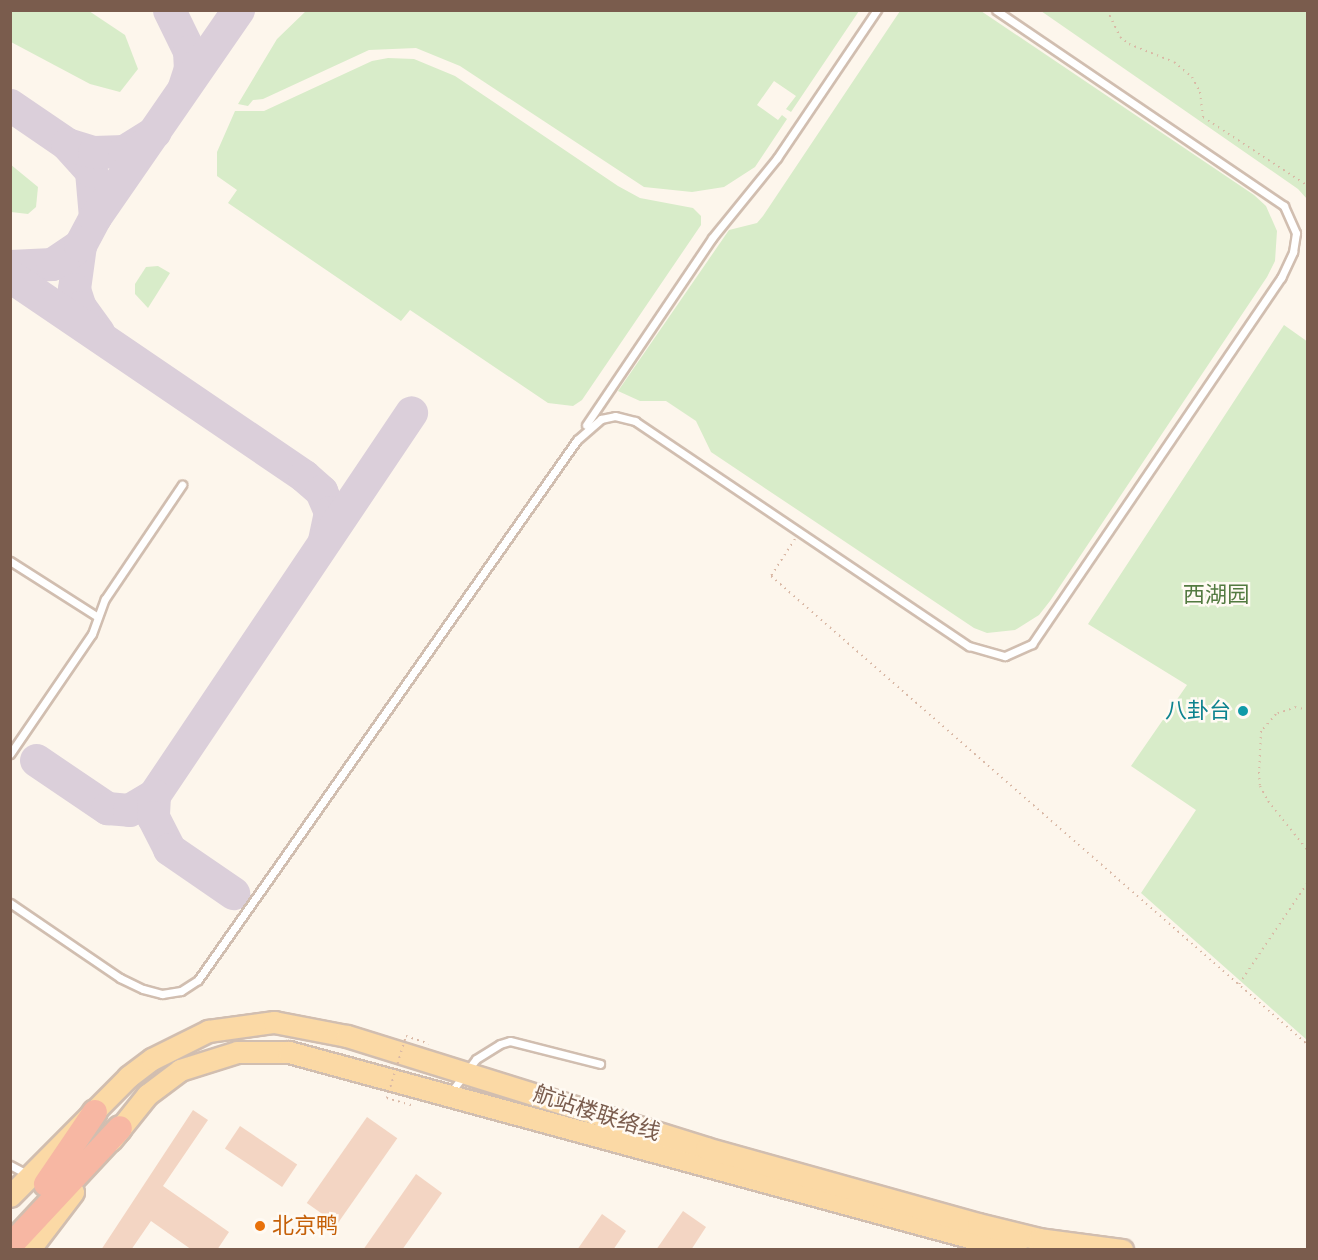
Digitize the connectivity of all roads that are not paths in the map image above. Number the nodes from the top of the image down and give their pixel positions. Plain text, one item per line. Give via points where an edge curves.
1 (877, 10) edge
2 (996, 10) edge
3 (577, 440) junction
4 (182, 485) dead end
5 (10, 561) edge
6 (98, 617) junction
7 (10, 754) edge
8 (10, 903) edge
9 (600, 1064) dead end
10 (465, 1071) junction
11 (448, 1096) junction
12 (95, 1112) junction
13 (120, 1128) junction
14 (10, 1165) edge
15 (32, 1176) junction
16 (19, 1216) edge
17 (10, 1246) edge
18 (29, 1250) edge
19 (1017, 1250) edge
20 (1122, 1250) edge

1 - 3 lane via 788,143 712,238
2 - 3 lane via 1284,206 1295,224 1293,252 1281,278 1062,604 1025,649 1011,656 996,656 969,646 630,418 601,418
3 - 8 lane via 198,980 181,991 162,994 143,989 120,978
4 - 6 lane via 105,599
5 - 6 lane
6 - 7 lane via 92,634
9 - 10 lane via 510,1041 486,1051
10 - 11 lane
10 - 12 main road, 航站楼联络线 via 324,1029 274,1022 245,1024 208,1031 164,1051 128,1077
10 - 20 main road, 航站楼联络线 via 706,1148 978,1224 1039,1239
11 - 13 main road, 航站楼联络线 via 317,1057 272,1050 247,1051 207,1059 173,1074 147,1095
11 - 19 main road, 航站楼联络线
12 - 15 main road, 航站楼联络线
12 - 16 highway
13 - 16 highway via 65,1183
13 - 18 main road, 航站楼联络线
14 - 15 lane
15 - 16 main road, 航站楼联络线
16 - 17 highway

